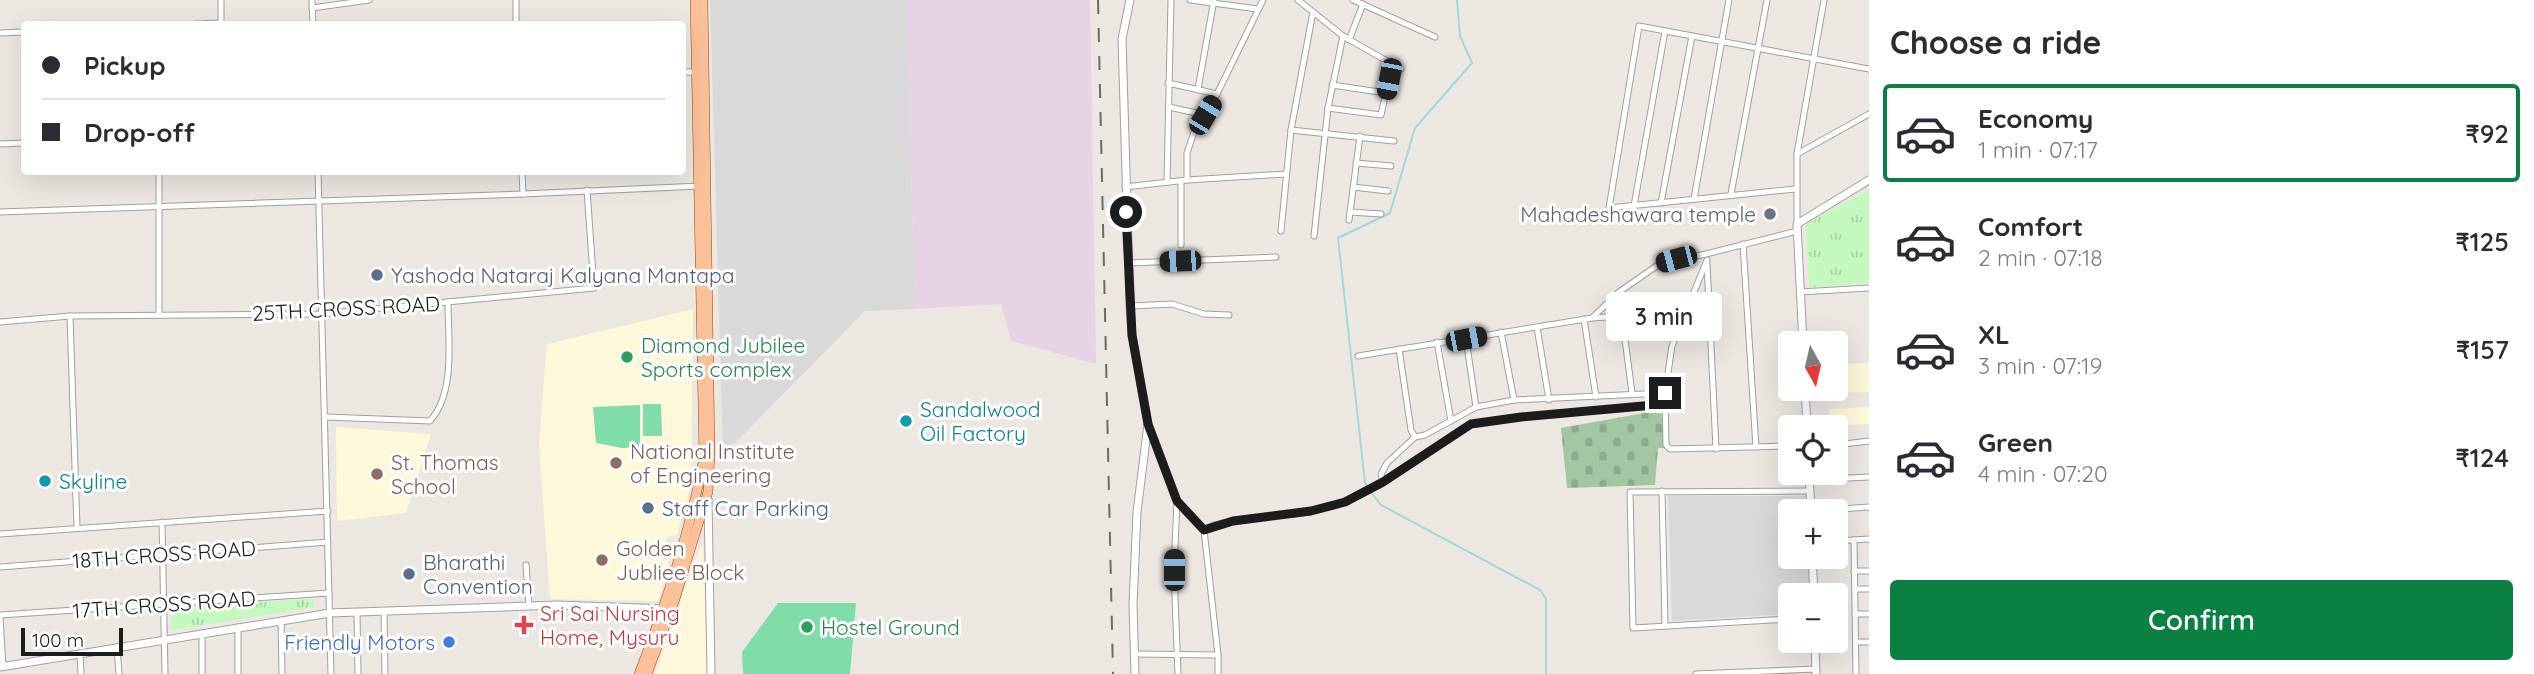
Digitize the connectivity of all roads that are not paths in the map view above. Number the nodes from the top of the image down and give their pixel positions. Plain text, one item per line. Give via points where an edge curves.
1 (221, 0) edge
2 (312, 0) edge
3 (369, 0) edge
4 (516, 0) edge
5 (695, 0) edge
6 (703, 0) edge
7 (1130, 0) edge
8 (1171, 0) edge
9 (1190, 0) edge
10 (1263, 0) edge
11 (1298, 0) edge
12 (1353, 0) edge
13 (1729, 0) edge
14 (1767, 0) edge
15 (1824, 0) edge
16 (1214, 2) edge
17 (1363, 4) junction
18 (312, 8) junction
19 (1258, 9) junction
20 (1313, 12) junction
21 (221, 21) edge
22 (313, 21) edge
23 (516, 21) edge
24 (1665, 31) junction
25 (21, 32) edge
26 (0, 33) edge
27 (1692, 36) junction
28 (1435, 37) dead end
29 (1346, 38) junction
30 (1723, 41) junction
31 (1759, 48) junction
32 (1814, 57) junction
33 (1392, 65) junction
34 (1401, 69) dead end
35 (1869, 69) edge
36 (686, 72) edge
37 (701, 72) junction
38 (1168, 83) junction
39 (1332, 85) junction
40 (1198, 89) junction
41 (1386, 93) junction
42 (1217, 94) junction
43 (1169, 107) junction
44 (1328, 108) junction
45 (1869, 114) edge
46 (1205, 115) junction
47 (1292, 130) junction
48 (1325, 132) junction
49 (1360, 136) junction
50 (1394, 141) dead end
51 (21, 143) edge
52 (0, 144) edge
53 (1797, 154) junction
54 (1356, 163) junction
55 (1391, 166) dead end
56 (1286, 174) junction
57 (159, 175) edge
58 (318, 175) edge
59 (522, 175) edge
60 (1184, 180) junction
61 (1869, 180) edge
62 (1167, 182) junction
63 (703, 186) junction
64 (1125, 187) junction
65 (1353, 187) junction
66 (1795, 189) junction
67 (587, 190) junction
68 (1388, 191) dead end
69 (523, 194) junction
70 (1731, 194) junction
71 (1694, 199) junction
72 (319, 201) junction
73 (1661, 203) junction
74 (1634, 206) junction
75 (160, 208) junction
76 (0, 212) edge
77 (1350, 212) junction
78 (1381, 214) dead end
79 (1349, 220) dead end
80 (1797, 227) junction
81 (1281, 231) dead end
82 (1314, 236) dead end
83 (1743, 244) junction
84 (1181, 245) dead end
85 (1276, 257) dead end
86 (1706, 257) junction
87 (1129, 263) junction
88 (1869, 288) edge
89 (1800, 292) junction
90 (449, 302) junction
91 (1130, 306) junction
92 (1687, 306) junction
93 (1710, 312) junction
94 (321, 313) junction
95 (159, 315) junction
96 (1228, 315) dead end
97 (70, 316) junction
98 (1622, 316) junction
99 (1591, 318) junction
100 (1584, 320) junction
101 (0, 322) edge
102 (1537, 327) junction
103 (1802, 331) edge
104 (1501, 332) junction
105 (1466, 339) junction
106 (1437, 342) junction
107 (1399, 349) junction
108 (1358, 356) dead end
109 (1632, 393) junction
110 (1665, 393) junction
111 (1596, 397) junction
112 (1514, 400) junction
113 (1549, 400) junction
114 (1665, 404) junction
115 (1476, 407) junction
116 (326, 417) junction
117 (1451, 421) junction
118 (1148, 424) junction
119 (1415, 437) junction
120 (1869, 441) edge
121 (1848, 444) edge
122 (1778, 446) edge
123 (1756, 447) junction
124 (1716, 449) junction
125 (702, 472) junction
126 (1848, 477) edge
127 (1869, 477) edge
128 (1381, 484) junction
129 (1810, 485) edge
130 (1662, 491) junction
131 (1810, 491) junction
132 (708, 492) junction
133 (1811, 499) edge
134 (1177, 501) junction
135 (1869, 508) edge
136 (1848, 509) edge
137 (328, 511) junction
138 (162, 522) junction
139 (77, 528) junction
140 (1204, 530) junction
141 (0, 534) edge
142 (1869, 539) edge
143 (1848, 540) edge
144 (1853, 540) junction
145 (328, 542) junction
146 (164, 554) junction
147 (526, 565) dead end
148 (0, 567) edge
149 (1869, 571) edge
150 (1854, 572) junction
151 (1855, 589) junction
152 (1869, 589) edge
153 (329, 593) junction
154 (164, 604) junction
155 (529, 606) junction
156 (668, 609) junction
157 (384, 610) junction
158 (357, 612) junction
159 (330, 613) junction
160 (1855, 614) junction
161 (1869, 614) edge
162 (0, 617) edge
163 (281, 620) junction
164 (1778, 620) edge
165 (1665, 626) junction
166 (238, 627) junction
167 (202, 633) junction
168 (165, 639) junction
169 (1856, 642) junction
170 (1869, 642) edge
171 (117, 647) junction
172 (80, 653) junction
173 (1815, 653) edge
174 (1135, 654) junction
175 (1178, 654) junction
176 (1218, 655) junction
177 (2, 667) edge
178 (1816, 671) edge
179 (81, 674) edge
180 (119, 674) edge
181 (165, 674) edge
182 (202, 674) edge
183 (238, 674) edge
184 (282, 674) edge
185 (331, 674) edge
186 (358, 674) edge
187 (385, 674) edge
188 (639, 674) edge
189 (647, 674) edge
190 (711, 674) edge
191 (1136, 674) edge
192 (1178, 674) edge
193 (1218, 674) edge
194 (1696, 674) edge
195 (1856, 674) edge

1 - 21 street
2 - 18 street
3 - 18 street
4 - 23 street
5 - 37 main road
6 - 37 main road
7 - 64 street via 1122,39
8 - 38 street
9 - 16 street
10 - 19 street
11 - 20 street
12 - 17 street
13 - 30 street
14 - 31 street
15 - 32 street
16 - 19 street
16 - 40 street
17 - 28 street
17 - 29 street
18 - 22 street
19 - 42 street
20 - 29 street
20 - 47 street
24 - 27 street
24 - 74 street
24 - 74 street via 1639,26 1609,208
25 - 26 street
27 - 30 street
27 - 73 street
29 - 33 street
29 - 39 street
30 - 31 street
30 - 71 street
31 - 32 street
31 - 70 street
32 - 35 street
32 - 53 street
33 - 34 street
33 - 41 street
36 - 37 street
37 - 63 main road
38 - 40 street
38 - 43 street
39 - 41 street
39 - 44 street
40 - 42 street
41 - 44 street via 1381,115
42 - 46 street
43 - 46 street
43 - 62 street
44 - 48 street
45 - 53 street
46 - 60 street via 1191,140
47 - 48 street
47 - 56 street
48 - 49 street
48 - 82 street
49 - 50 street
49 - 54 street
51 - 52 street
53 - 66 street
54 - 55 street
54 - 65 street
56 - 60 street
56 - 81 street
57 - 75 street
58 - 72 street
59 - 69 street
60 - 62 street
60 - 84 street
61 - 80 street
62 - 64 street
63 - 67 street
63 - 125 main road
63 - 132 main road
64 - 87 street
65 - 68 street
65 - 77 street
66 - 70 street
66 - 80 street
67 - 69 street
67 - 90 street, 25TH CROSS ROAD via 594,288
69 - 72 street
70 - 71 street
71 - 73 street
72 - 75 street
72 - 94 street
73 - 74 street
75 - 76 street
75 - 95 street
77 - 78 street
77 - 79 street
80 - 83 street
80 - 89 street
83 - 86 street
83 - 123 street
85 - 87 street
86 - 92 street
86 - 93 street
86 - 99 street via 1676,259 1650,269
87 - 91 street
88 - 89 street
89 - 103 street
90 - 94 street, 25TH CROSS ROAD
90 - 116 street via 447,378 438,412 430,421
91 - 96 street via 1172,304 1204,314
91 - 118 street
92 - 93 street
92 - 98 street
92 - 110 street via 1672,346
93 - 124 street
94 - 95 street, 25TH CROSS ROAD
94 - 116 street
95 - 97 street, 25TH CROSS ROAD
97 - 101 street, 25TH CROSS ROAD
97 - 139 street
98 - 99 street
98 - 109 street
99 - 100 street
100 - 102 street
100 - 111 street
102 - 104 street
102 - 113 street
104 - 105 street
104 - 112 street
105 - 106 street
105 - 115 street
106 - 107 street
106 - 117 street
107 - 108 street
107 - 119 street
109 - 110 street
109 - 111 street
110 - 114 street
111 - 113 street
112 - 113 street
112 - 115 street
114 - 124 street via 1670,449
114 - 128 street via 1471,424
115 - 117 street
116 - 137 street
117 - 119 street
118 - 134 street
118 - 174 street via 1137,512
119 - 128 street via 1387,463
120 - 121 street
122 - 123 street
123 - 124 street
125 - 132 street
125 - 156 main road
126 - 127 street
128 - 140 street via 1345,502 1311,511 1233,521
129 - 131 street
130 - 131 street
130 - 165 street
130 - 165 street via 1630,492 1631,546 1633,628
131 - 133 street
132 - 156 main road
132 - 190 street
134 - 140 street
134 - 175 street
135 - 136 street
137 - 138 street
137 - 145 street
138 - 139 street
138 - 146 street
139 - 141 street
140 - 176 street
142 - 144 street
143 - 144 street
144 - 150 street
145 - 146 street, 18TH CROSS ROAD
145 - 153 street
146 - 148 street, 18TH CROSS ROAD
146 - 154 street
147 - 155 street
149 - 150 street
150 - 151 street
151 - 152 street
151 - 160 street
153 - 154 street, 17TH CROSS ROAD
153 - 159 street
154 - 162 street, 17TH CROSS ROAD
154 - 168 street
155 - 156 street
155 - 157 street
156 - 188 main road
156 - 189 main road
157 - 158 street
157 - 187 street
158 - 159 street
158 - 186 street
159 - 163 street
159 - 185 street
160 - 161 street
160 - 169 street
162 - 177 street
163 - 166 street
163 - 184 street
164 - 165 street
166 - 167 street
166 - 183 street
167 - 168 street
167 - 182 street
168 - 171 street
168 - 181 street
169 - 170 street
169 - 195 street
171 - 172 street
171 - 180 street
172 - 177 street
172 - 179 street
173 - 178 street
174 - 175 street
174 - 191 street
175 - 176 street
175 - 192 street
176 - 193 street
178 - 194 street

